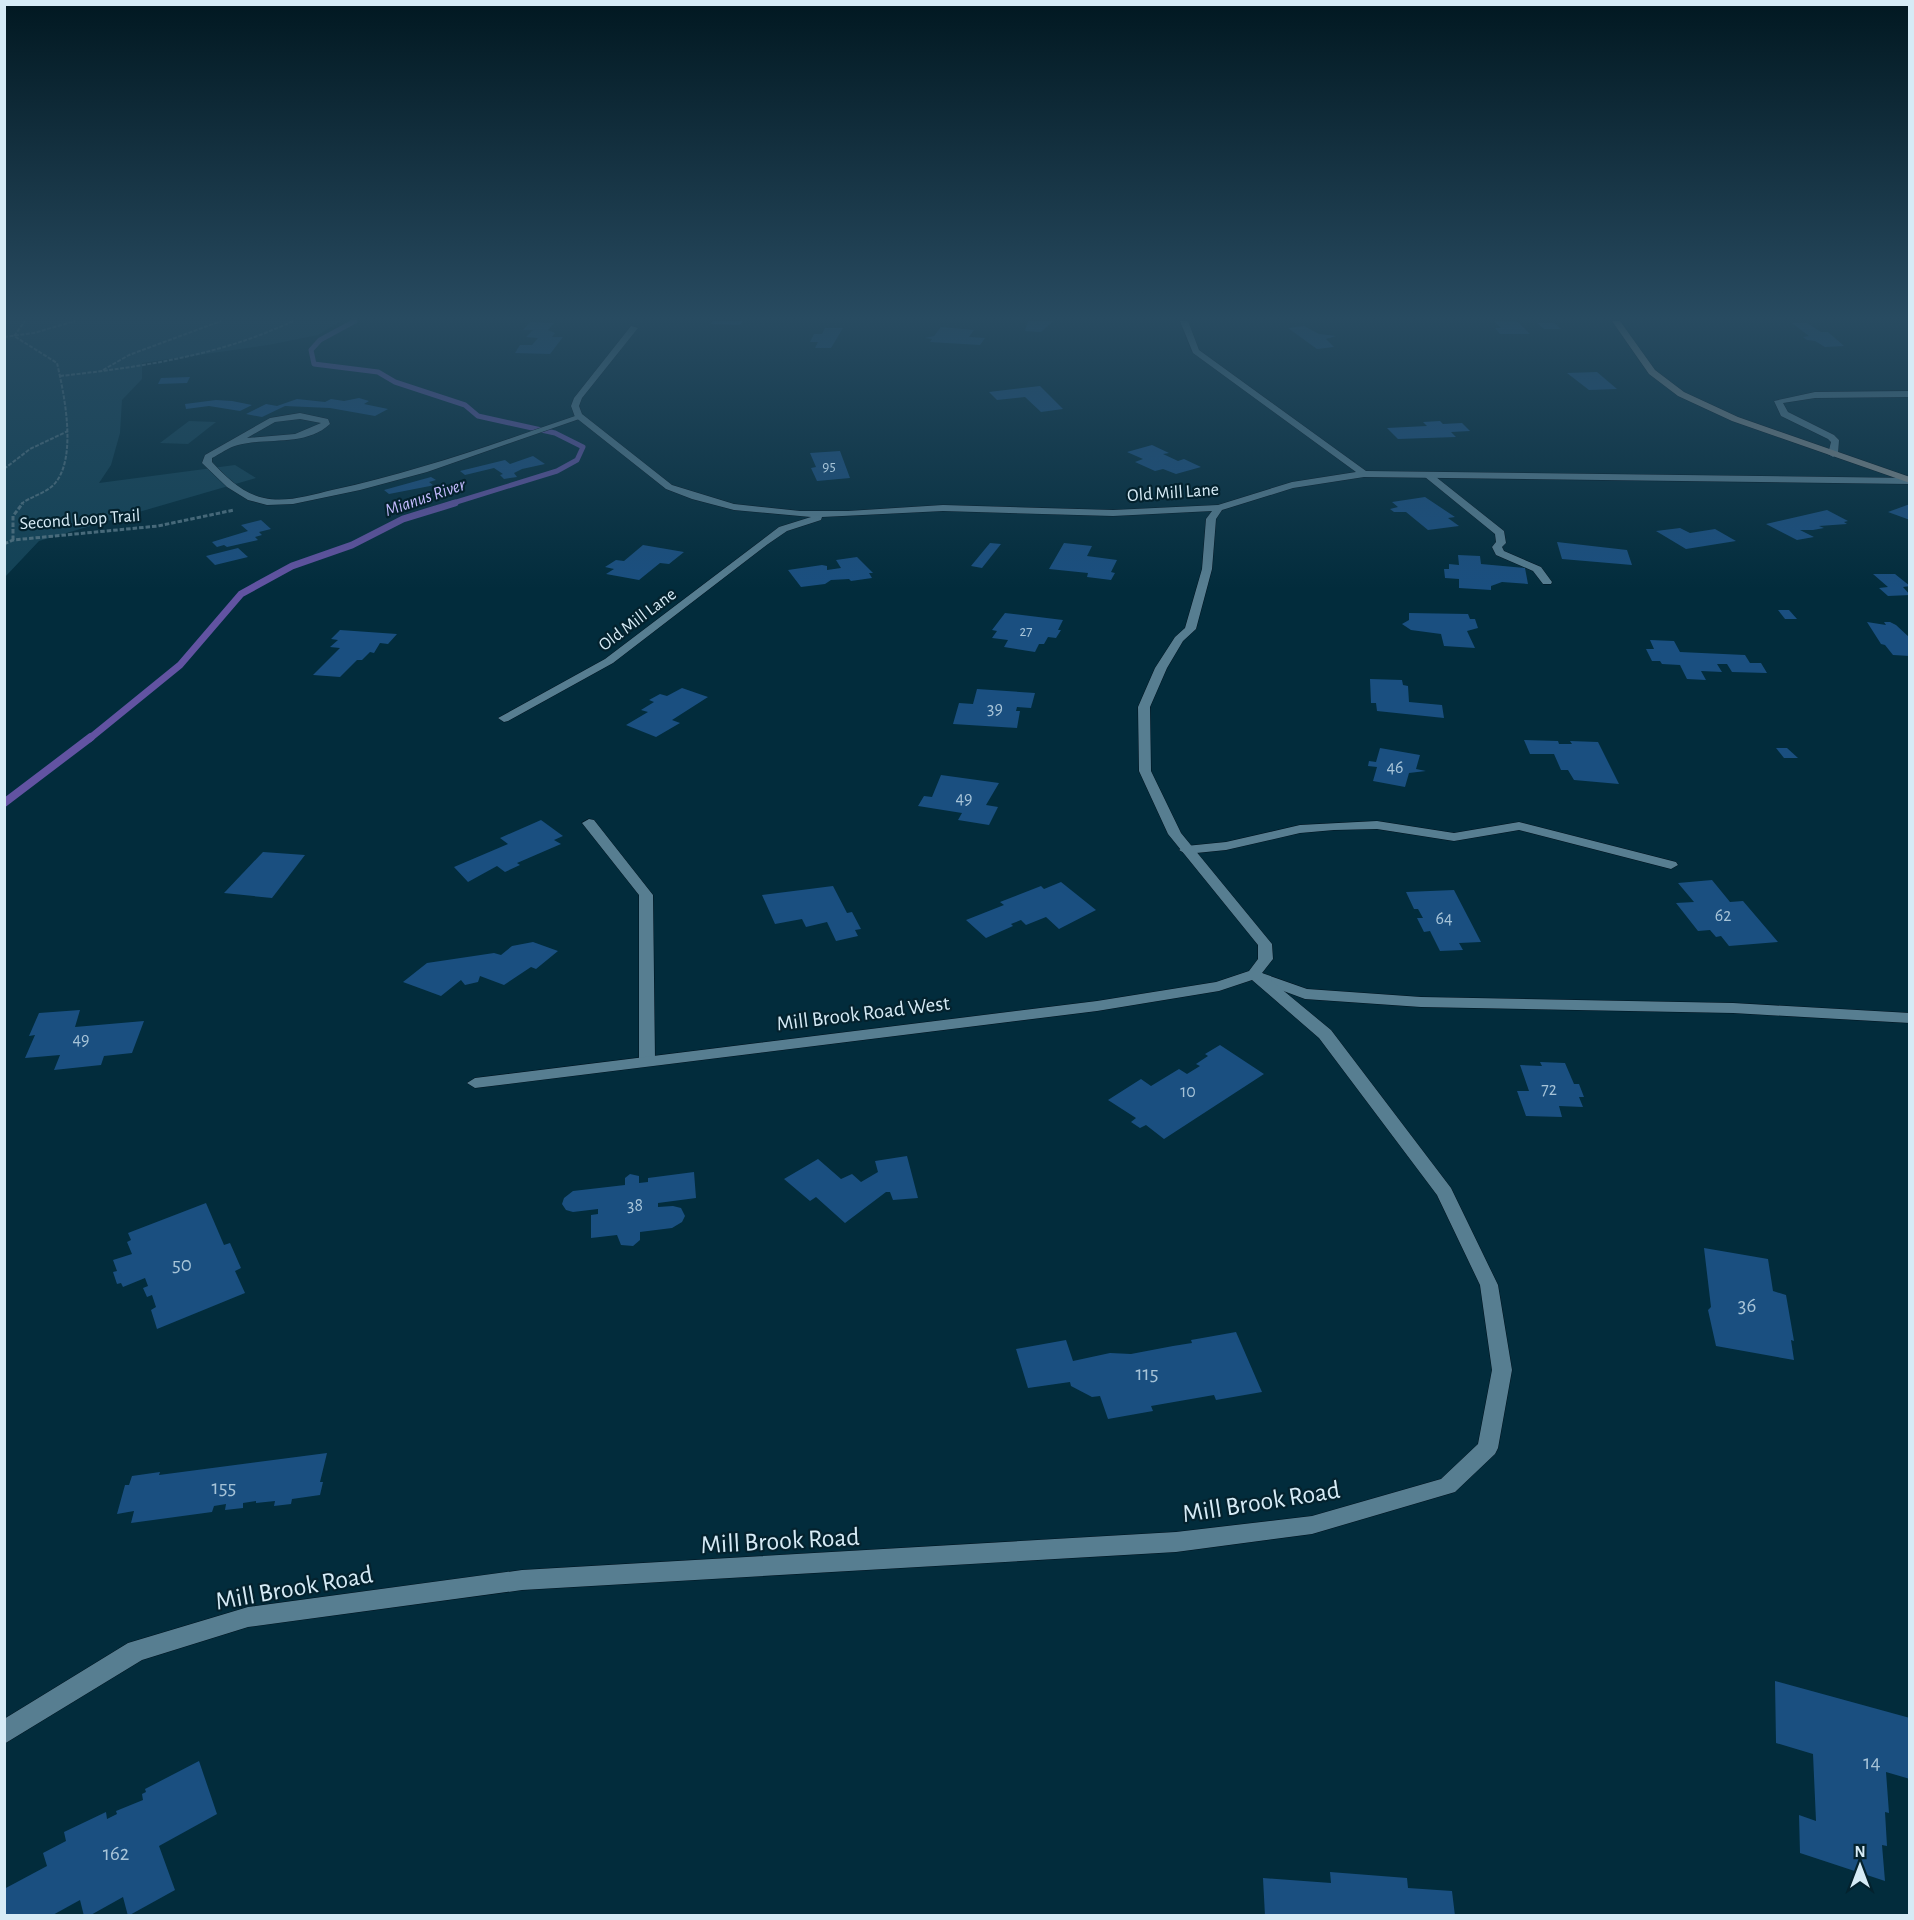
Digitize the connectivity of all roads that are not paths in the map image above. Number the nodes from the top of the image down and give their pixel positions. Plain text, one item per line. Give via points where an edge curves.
1 (578, 411) edge
2 (1277, 411) edge
3 (1717, 411) edge
4 (1782, 411) edge
5 (581, 417) junction
6 (236, 442) junction
7 (1833, 454) junction
8 (1364, 474) junction
9 (1428, 475) junction
10 (1910, 481) edge
11 (1219, 508) junction
12 (759, 509) junction
13 (832, 514) junction
14 (780, 531) junction
15 (1547, 582) dead end
16 (504, 718) dead end
17 (589, 823) dead end
18 (1186, 850) junction
19 (1671, 865) dead end
20 (1254, 974) junction
21 (1910, 1018) edge
22 (647, 1060) junction
23 (475, 1083) dead end
24 (4, 1733) edge

1 - 5 street
2 - 8 street
3 - 7 street
4 - 7 street via 1831,437 1836,442
5 - 6 street via 432,469 347,490 272,502 257,500 234,487 207,463 208,456
5 - 12 street, Old Mill Lane via 669,487 695,497
6 - 6 street via 283,418 317,418 326,424 299,434
7 - 10 street
8 - 9 street, Old Mill Lane
8 - 11 street, Old Mill Lane via 1292,486
9 - 10 street, Old Mill Lane
9 - 15 street via 1500,533 1500,553 1538,569
11 - 13 street, Old Mill Lane via 1113,513 943,508
11 - 18 street via 1211,519 1207,569 1190,629 1161,668 1144,706 1145,771
12 - 13 street, Old Mill Lane
12 - 14 street via 769,524
13 - 14 street, Old Mill Lane
14 - 16 street, Old Mill Lane via 609,662
17 - 22 street via 646,895
18 - 19 street via 1334,826 1387,826 1454,837 1519,825
18 - 20 street via 1265,944 1266,959
20 - 21 street via 1305,994 1421,1002 1733,1008
20 - 22 street, Mill Brook Road West via 1219,986 1097,1006
20 - 24 street, Mill Brook Road via 1325,1034 1445,1192 1489,1285 1502,1370 1488,1448 1448,1486 1312,1525 1176,1542 522,1580 248,1617 136,1651
22 - 23 street, Mill Brook Road West

